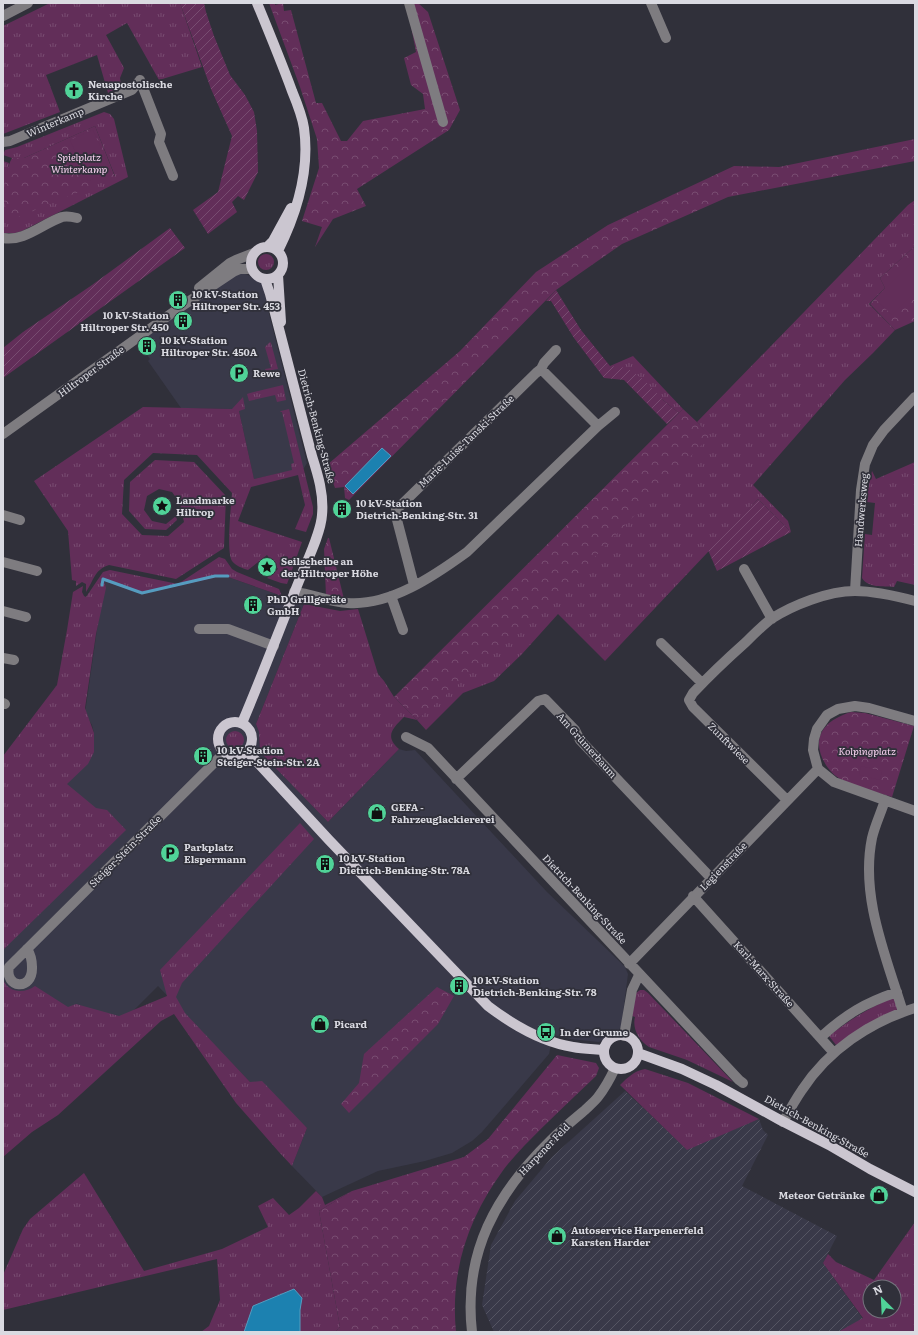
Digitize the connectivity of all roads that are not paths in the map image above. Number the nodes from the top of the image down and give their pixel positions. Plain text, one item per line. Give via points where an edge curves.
1 (28, 3) edge
2 (257, 3) edge
3 (409, 3) edge
4 (651, 3) edge
5 (3, 16) edge
6 (666, 38) dead end
7 (443, 122) dead end
8 (3, 142) edge
9 (173, 176) dead end
10 (301, 189) junction
11 (78, 218) dead end
12 (3, 238) edge
13 (267, 247) junction
14 (278, 251) junction
15 (254, 253) junction
16 (252, 269) junction
17 (278, 275) junction
18 (265, 279) junction
19 (180, 308) junction
20 (281, 338) junction
21 (556, 350) dead end
22 (542, 369) junction
23 (915, 398) edge
24 (615, 412) dead end
25 (598, 426) junction
26 (3, 434) edge
27 (3, 515) edge
28 (20, 520) dead end
29 (3, 562) edge
30 (744, 569) dead end
31 (37, 571) dead end
32 (414, 585) junction
33 (855, 591) junction
34 (294, 592) junction
35 (392, 596) junction
36 (915, 601) edge
37 (3, 611) edge
38 (26, 617) dead end
39 (772, 619) junction
40 (199, 629) dead end
41 (404, 630) dead end
42 (661, 643) dead end
43 (274, 646) junction
44 (3, 658) edge
45 (14, 660) dead end
46 (702, 683) junction
47 (915, 721) edge
48 (242, 723) junction
49 (406, 737) dead end
50 (247, 751) junction
51 (224, 753) junction
52 (818, 769) junction
53 (456, 779) junction
54 (787, 800) junction
55 (885, 800) junction
56 (915, 811) edge
57 (711, 878) junction
58 (693, 896) junction
59 (27, 949) dead end
60 (629, 964) junction
61 (640, 975) junction
62 (897, 992) junction
63 (915, 1008) edge
64 (903, 1012) junction
65 (624, 1036) junction
66 (821, 1037) junction
67 (604, 1050) junction
68 (638, 1053) junction
69 (834, 1053) junction
70 (615, 1068) junction
71 (743, 1083) dead end
72 (783, 1122) junction
73 (897, 1182) junction
74 (915, 1186) edge
75 (915, 1192) edge
76 (472, 1332) edge

1 - 5 street
2 - 10 main road via 278,52 304,127 305,175
3 - 7 street
4 - 6 street
8 - 9 street, Winterkamp via 132,90 140,80 161,134 159,142
10 - 13 main road via 273,241
10 - 14 main road via 289,229
11 - 12 street via 63,217 18,238
13 - 14 main road
13 - 15 main road
14 - 17 main road, Dietrich-Benking-Straße via 283,263
15 - 16 main road
15 - 19 street, Hiltroper Straße via 230,263
16 - 18 main road via 259,277
16 - 19 street, Hiltroper Straße via 233,272
17 - 18 main road
17 - 20 main road, Dietrich-Benking-Straße
18 - 20 main road, Dietrich-Benking-Straße
19 - 26 street, Hiltroper Straße
20 - 34 main road, Dietrich-Benking-Straße via 323,497 321,524
21 - 22 street, Marie-Luise-Tanski-Straße via 544,362
22 - 25 street
22 - 32 street, Marie-Luise-Tanski-Straße via 396,510
23 - 33 street, Handwerksweg via 884,430 866,463 861,490
24 - 25 street
25 - 32 street via 467,552 446,568
27 - 28 street
29 - 31 street
30 - 39 street
32 - 35 street
33 - 36 street, Zunftwiese
33 - 39 street, Zunftwiese via 818,598
34 - 35 street via 348,604
34 - 43 main road, Dietrich-Benking-Straße
35 - 41 street
37 - 38 street
39 - 46 street, Zunftwiese
40 - 43 street via 228,629
42 - 46 street
43 - 48 main road, Dietrich-Benking-Straße
44 - 45 street
46 - 54 street, Zunftwiese via 689,700 693,707
47 - 52 street via 869,708 855,706 838,709 827,715 817,728 813,750
48 - 50 main road via 251,732 251,745
48 - 51 main road via 229,722 220,730 218,742
49 - 53 street, Dietrich-Benking-Straße via 428,748
50 - 51 main road via 239,756
50 - 67 main road via 488,1006 517,1026 550,1041 573,1047
51 - 59 street, Steiger-Stein-Straße
52 - 54 street, Legienstraße
52 - 55 street via 834,782
53 - 57 street, Am Grümerbaum via 538,701 545,699 575,730 580,740
53 - 60 street, Dietrich-Benking-Straße
54 - 57 street, Legienstraße
55 - 56 street
55 - 62 street via 872,838 869,876 874,916
57 - 58 street, Legienstraße
58 - 60 street, Legienstraße
58 - 66 street, Karl-Marx-Straße
60 - 61 street, Dietrich-Benking-Straße
61 - 65 street via 632,990
61 - 71 street, Dietrich-Benking-Straße
62 - 64 street
62 - 66 street via 859,1008 838,1021
63 - 64 street
64 - 69 street via 870,1027
65 - 67 main road via 612,1038
65 - 68 main road via 634,1041
66 - 69 street, Karl-Marx-Straße
67 - 70 main road via 608,1064
68 - 70 main road via 636,1061 629,1067
68 - 72 main road, Dietrich-Benking-Straße via 716,1085
69 - 72 street via 802,1089
70 - 76 street, Harpener Feld via 597,1098 552,1139 518,1176 490,1218 477,1251 471,1297
72 - 73 main road, Dietrich-Benking-Straße
73 - 74 main road, Dietrich-Benking-Straße
73 - 75 main road, Dietrich-Benking-Straße

